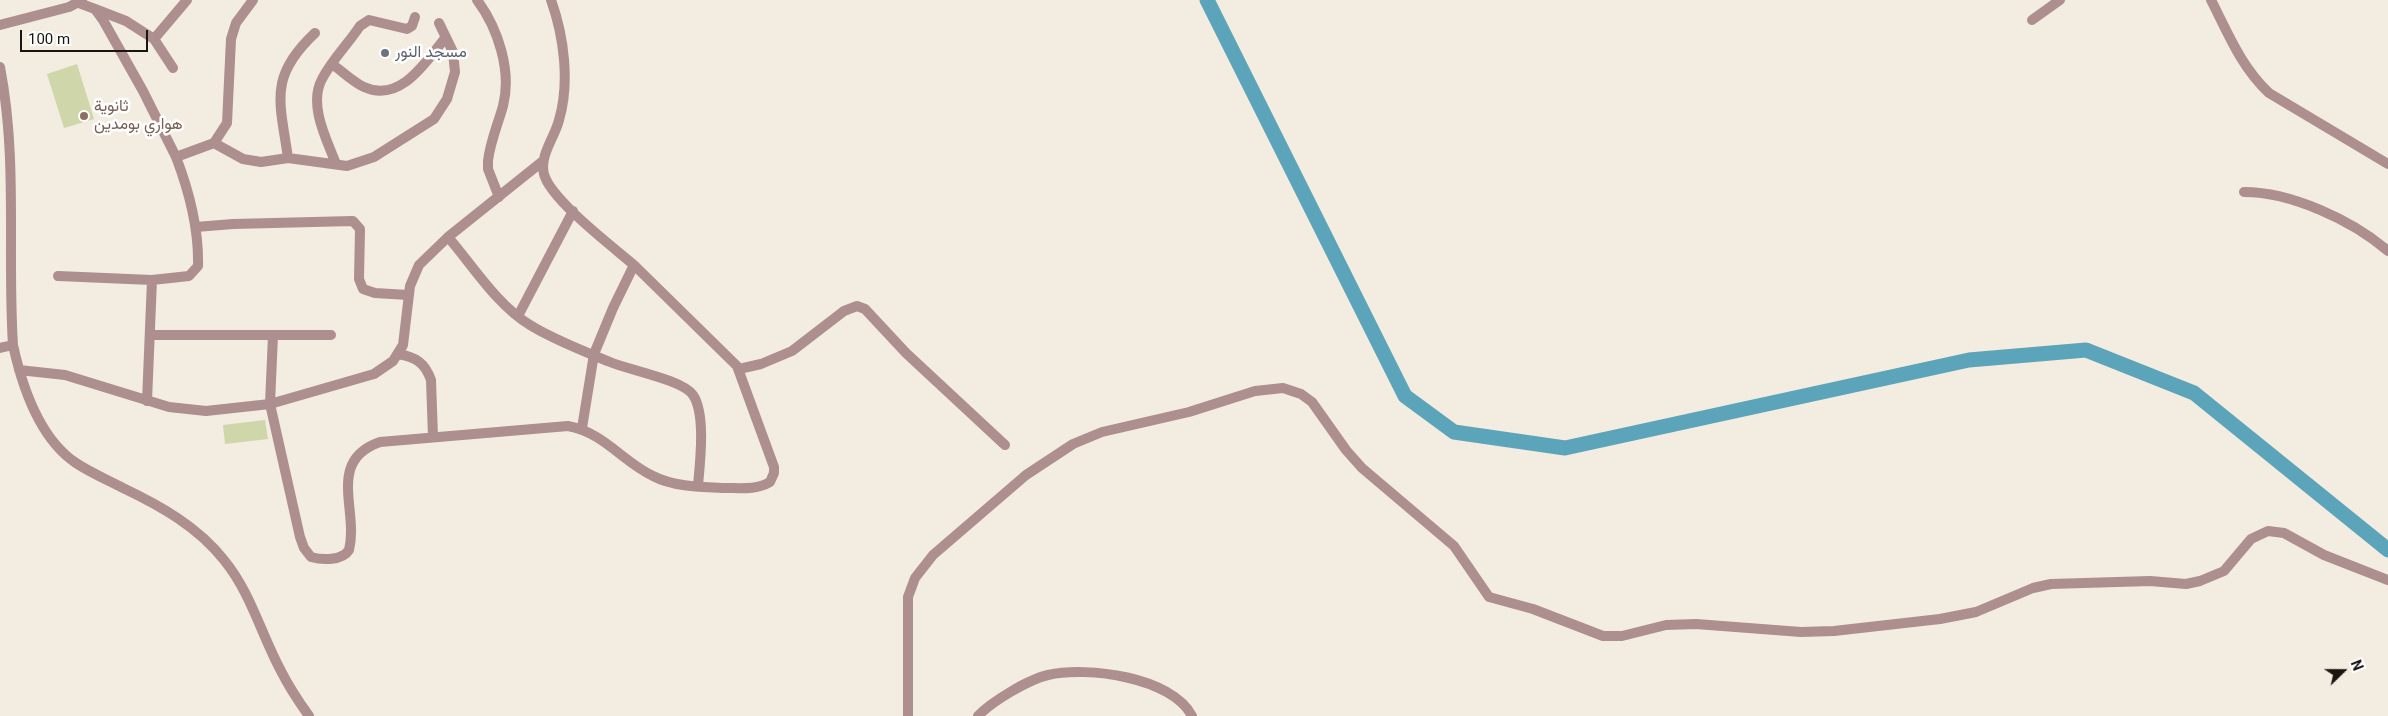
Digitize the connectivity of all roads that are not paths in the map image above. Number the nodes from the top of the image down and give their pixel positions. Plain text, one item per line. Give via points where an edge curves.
1 (187, 0) edge
2 (254, 0) edge
3 (477, 0) edge
4 (550, 0) edge
5 (2060, 0) edge
6 (2211, 0) edge
7 (81, 2) edge
8 (95, 9) junction
9 (415, 17) dead end
10 (2032, 20) dead end
11 (439, 23) dead end
12 (0, 25) edge
13 (315, 33) dead end
14 (446, 37) junction
15 (154, 39) junction
16 (332, 64) junction
17 (0, 67) edge
18 (173, 68) dead end
19 (214, 143) junction
20 (176, 156) junction
21 (288, 158) junction
22 (543, 161) junction
23 (336, 164) junction
24 (2388, 164) edge
25 (2244, 192) dead end
26 (499, 197) junction
27 (573, 211) junction
28 (196, 227) junction
29 (448, 237) junction
30 (2388, 251) edge
31 (634, 265) junction
32 (58, 276) dead end
33 (152, 280) junction
34 (408, 295) junction
35 (518, 316) junction
36 (150, 335) junction
37 (274, 335) junction
38 (331, 335) dead end
39 (13, 345) junction
40 (0, 348) edge
41 (398, 354) junction
42 (594, 354) junction
43 (739, 369) junction
44 (19, 370) junction
45 (147, 401) junction
46 (270, 404) junction
47 (582, 428) junction
48 (433, 437) junction
49 (1005, 444) dead end
50 (698, 485) junction
51 (2388, 580) edge
52 (309, 716) edge
53 (908, 716) edge
54 (978, 716) edge
55 (1192, 716) edge

1 - 15 street
2 - 19 street via 236,23 232,34 227,123
3 - 26 street via 496,33 505,74 504,105 488,161
4 - 22 street via 561,40 563,92 560,120
5 - 10 street
6 - 24 street via 2238,55 2262,87
7 - 8 street
7 - 12 street
8 - 15 street via 126,21
8 - 20 street
9 - 16 street via 407,29 369,20 360,26
11 - 14 street
13 - 21 street via 289,62 281,85 280,106
14 - 16 street via 414,76 400,86 378,90 364,87
14 - 23 street via 453,52 455,72 447,99 434,119 374,157 353,165
15 - 18 street
16 - 23 street via 321,80 317,99
17 - 39 street via 12,161
19 - 20 street
19 - 21 street via 251,161
20 - 28 street
21 - 23 street
22 - 26 street
22 - 27 street via 547,183
25 - 30 street via 2278,196 2312,207
26 - 29 street
27 - 31 street
27 - 35 street
28 - 33 street via 197,270 182,278
28 - 34 street via 353,221 360,229 359,279 363,289
29 - 34 street via 414,272
29 - 35 street
31 - 42 street
31 - 43 street
32 - 33 street
33 - 36 street
34 - 41 street via 406,335
35 - 42 street via 532,326
36 - 37 street
36 - 45 street
37 - 38 street
37 - 46 street
39 - 40 street
39 - 44 street
41 - 46 street via 394,361 374,374
41 - 48 street via 421,362 428,372
42 - 47 street
42 - 50 street via 678,384 694,397 700,429
43 - 49 street via 792,351 844,312 861,307
43 - 50 street via 774,467 773,478 756,487
44 - 45 street via 66,375
44 - 52 street via 44,426 60,449 76,463 185,522 224,560 252,605 280,671
45 - 46 street via 206,411
46 - 48 street via 300,537 308,554 318,558 342,556 349,550 348,484 356,456 380,442
47 - 48 street via 555,426
47 - 50 street via 653,476
51 - 53 street via 2324,555 2284,533 2268,531 2251,539 2224,571 2186,584 2150,581 2051,584 2033,588 1976,612 1834,631 1801,632 1696,624 1666,625 1622,636 1604,636 1533,609 1490,597 1454,546 1362,468 1312,402 1294,391 1269,389 1102,432 1073,444 1026,475 944,545 923,566 908,597
54 - 55 street via 1038,678 1076,673 1121,675 1145,682 1184,704

